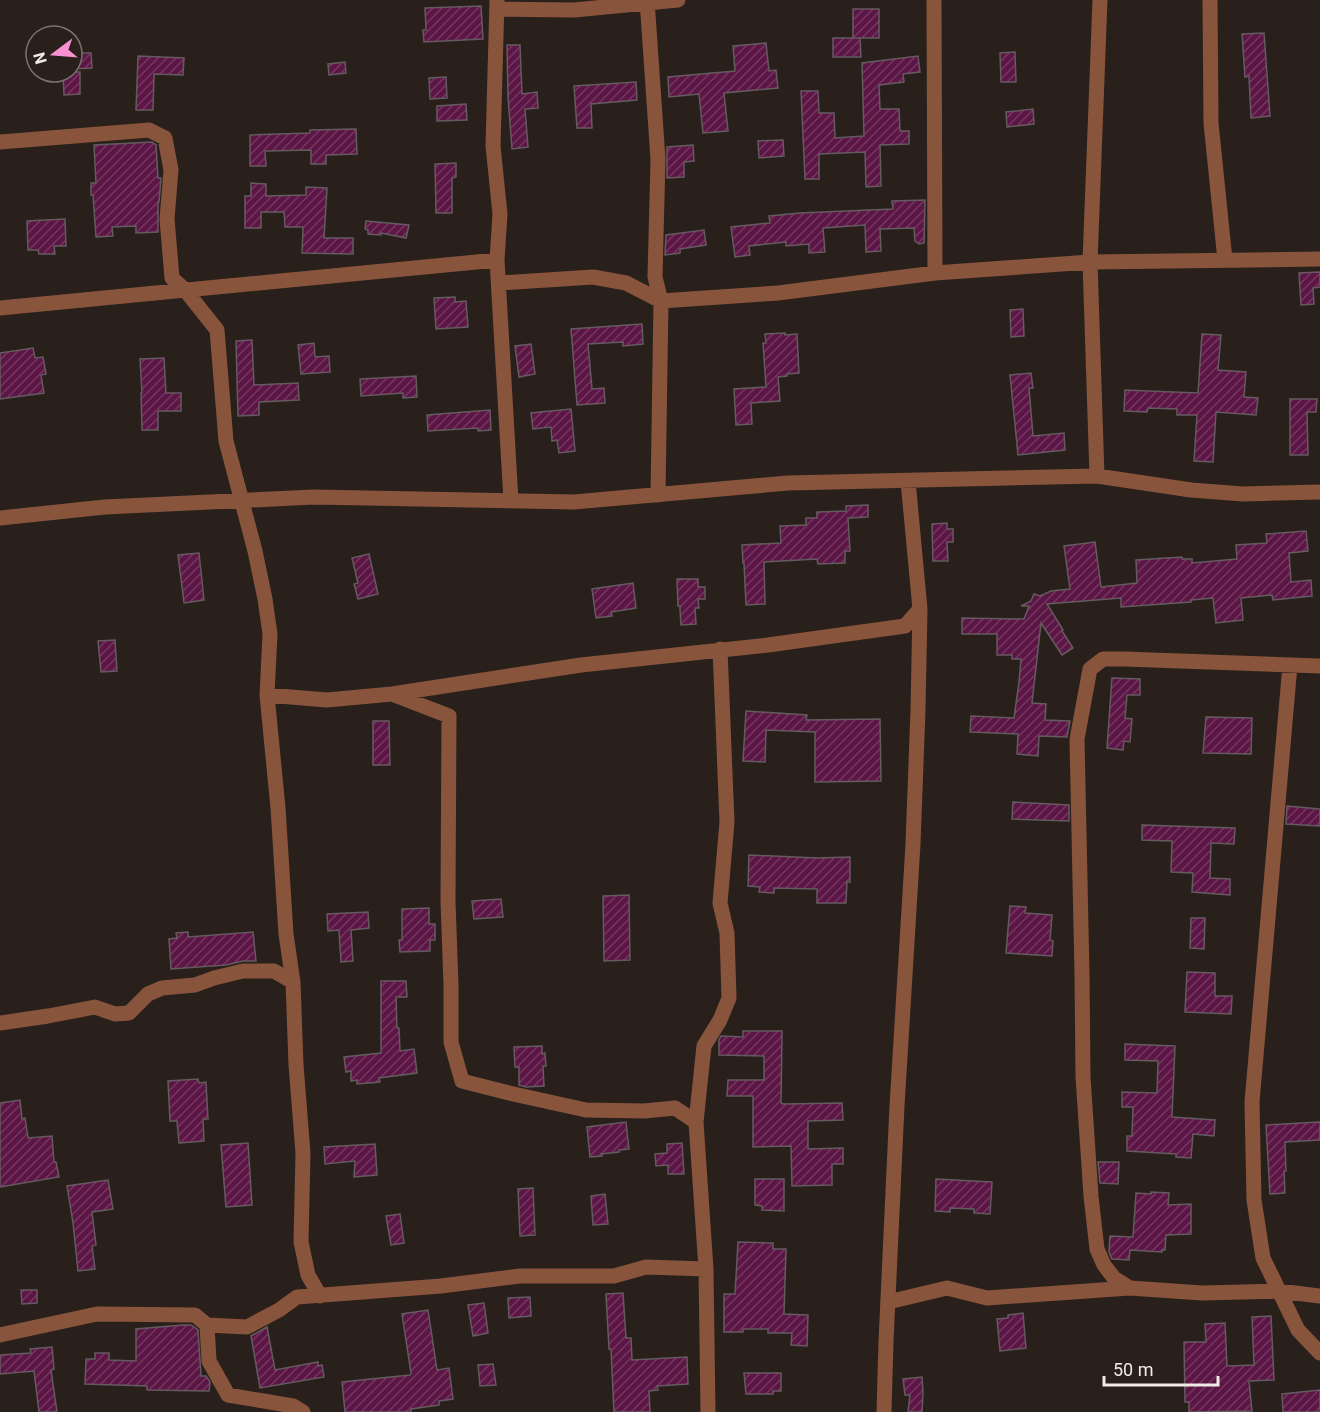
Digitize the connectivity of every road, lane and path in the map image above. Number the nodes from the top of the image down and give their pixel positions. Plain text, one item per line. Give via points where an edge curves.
1 (678, 0) edge
2 (934, 0) edge
3 (1100, 0) edge
4 (1210, 0) edge
5 (647, 1) edge
6 (497, 5) edge
7 (0, 142) edge
8 (1320, 259) edge
9 (496, 260) junction
10 (1225, 260) junction
11 (1090, 262) junction
12 (935, 273) junction
13 (499, 283) junction
14 (186, 291) junction
15 (661, 301) junction
16 (0, 308) edge
17 (1097, 476) junction
18 (908, 481) junction
19 (1320, 492) edge
20 (658, 495) junction
21 (242, 500) junction
22 (511, 501) junction
23 (0, 518) edge
24 (920, 609) junction
25 (720, 649) junction
26 (1290, 665) junction
27 (1320, 666) edge
28 (392, 694) junction
29 (267, 695) junction
30 (293, 982) junction
31 (0, 1023) edge
32 (696, 1122) junction
33 (706, 1269) junction
34 (1130, 1288) junction
35 (1279, 1291) junction
36 (320, 1296) junction
37 (1320, 1296) edge
38 (888, 1302) junction
39 (207, 1325) junction
40 (0, 1335) edge
41 (1320, 1353) edge
42 (303, 1412) edge
43 (708, 1412) edge
44 (884, 1412) edge

1 - 5 street
2 - 12 street
3 - 11 street
4 - 10 street via 1211,123
5 - 6 street via 574,10
5 - 15 street via 658,159 655,277
6 - 9 street via 493,146 500,214
7 - 14 street via 149,130 165,138 171,170 167,219 172,278
8 - 10 street
9 - 13 street
9 - 14 street
10 - 11 street
11 - 12 street
11 - 17 street
12 - 15 street via 778,293
13 - 15 street via 593,277 627,283
13 - 22 street
14 - 16 street
14 - 21 street via 217,330 225,441
15 - 20 street
17 - 18 street
17 - 19 street via 1212,492
18 - 20 street via 788,483
18 - 24 street
20 - 22 street via 574,502
21 - 22 street via 314,497
21 - 23 street via 105,507
21 - 29 street via 270,634
24 - 25 street via 905,626
24 - 38 street via 913,844
25 - 28 street via 581,665
25 - 32 street via 727,822 720,903 727,933 729,998 704,1046
26 - 27 street
26 - 34 street via 1103,659 1090,669 1077,739 1088,1156 1097,1249 1114,1278
26 - 35 street via 1252,1101 1254,1200 1263,1257
28 - 29 street via 327,700
28 - 32 street via 449,716 451,1042 462,1081 586,1110 675,1108
29 - 30 street
30 - 31 street via 274,971 243,971 195,985 162,988 148,994 129,1013 115,1014 95,1007
30 - 36 street via 303,1153 301,1242 308,1275
32 - 33 street
33 - 36 street via 646,1268 614,1275 520,1276
33 - 43 street
34 - 35 street via 1202,1293
34 - 38 street via 987,1298 947,1288
35 - 37 street
35 - 41 street via 1298,1330
36 - 39 street via 297,1297 247,1327
38 - 44 street
39 - 40 street via 195,1316 97,1314
39 - 42 street via 209,1361 228,1395 293,1406

